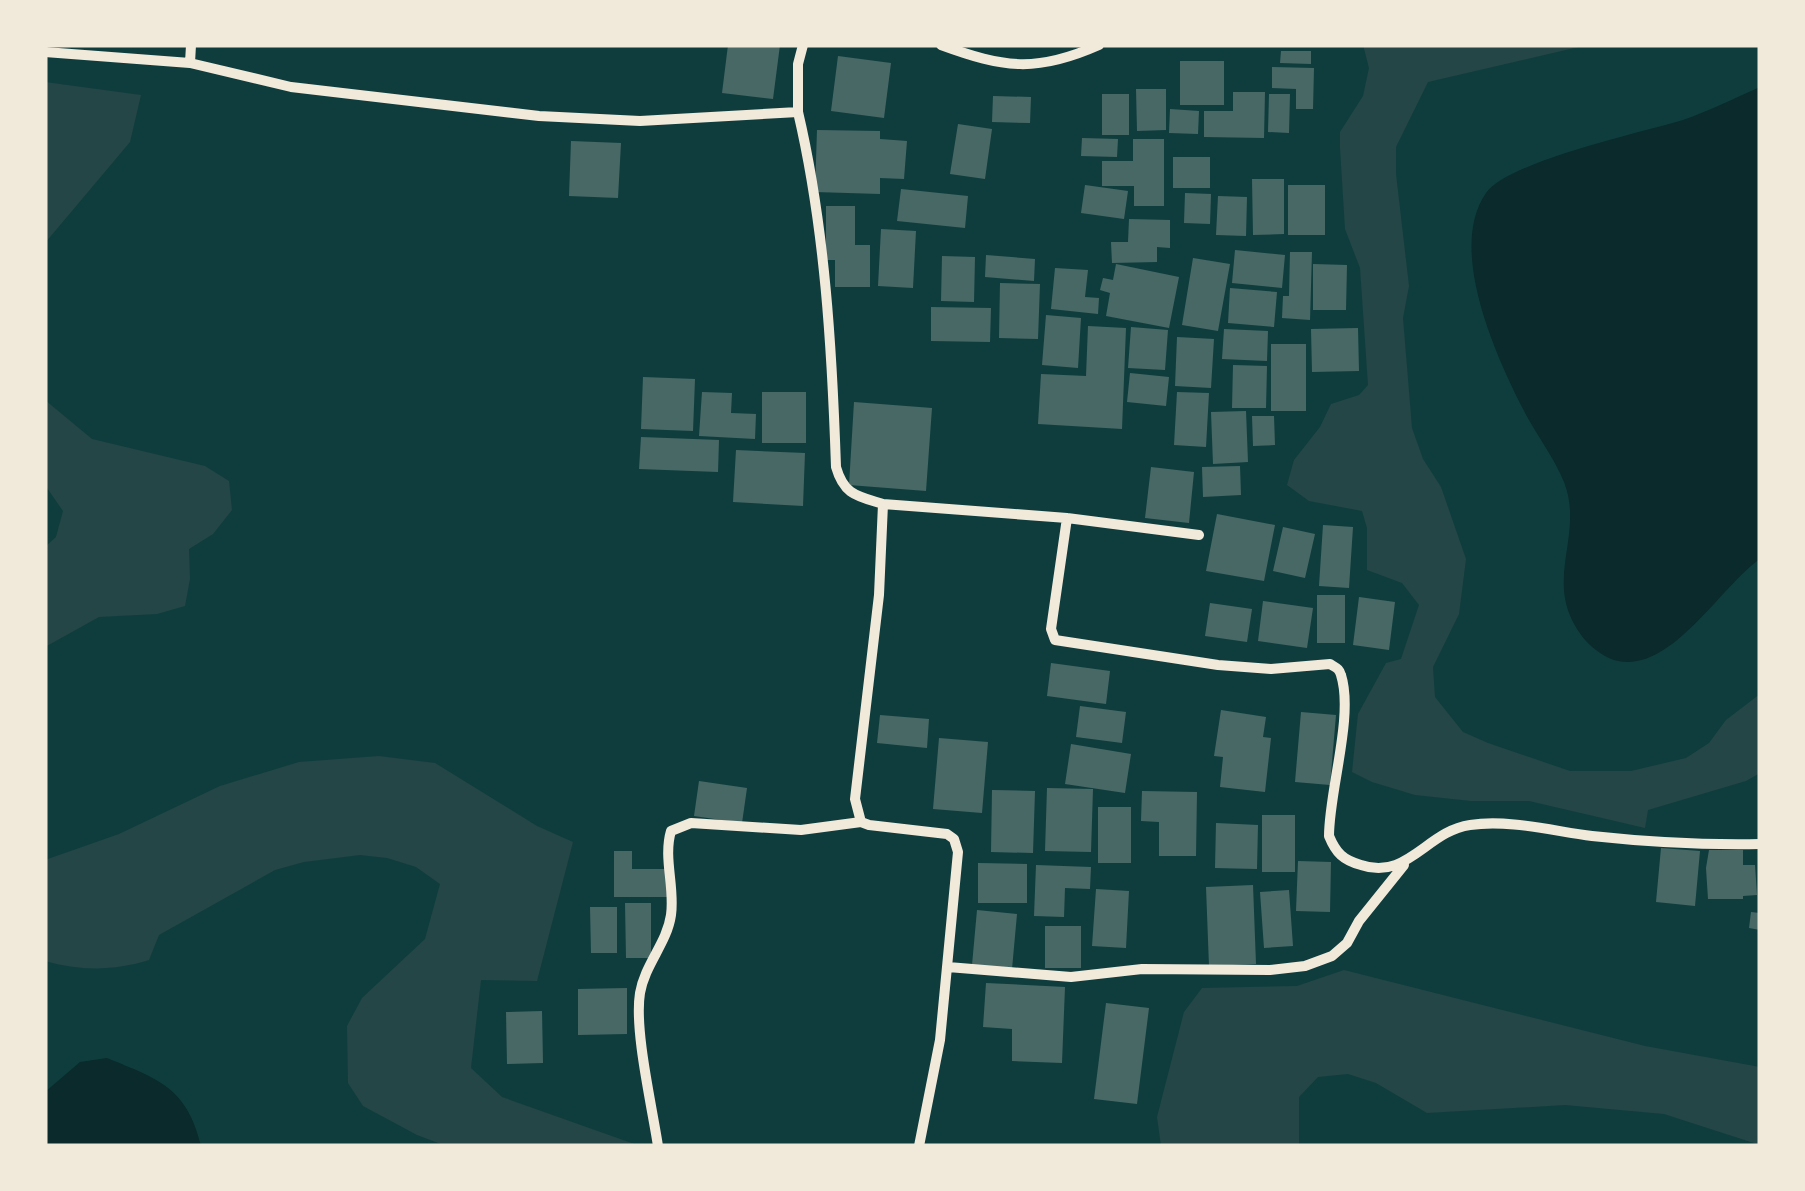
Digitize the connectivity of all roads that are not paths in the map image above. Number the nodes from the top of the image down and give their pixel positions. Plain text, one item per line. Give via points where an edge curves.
1 (191, 45) edge
2 (803, 45) edge
3 (941, 45) edge
4 (1099, 45) edge
5 (45, 52) edge
6 (190, 63) junction
7 (798, 112) junction
8 (883, 504) junction
9 (1067, 518) junction
10 (1200, 534) dead end
11 (860, 822) junction
12 (1760, 844) edge
13 (1408, 861) junction
14 (948, 968) junction
15 (658, 1146) edge
16 (919, 1146) edge

1 - 6 street
2 - 7 street
3 - 4 street via 1029,66 1057,63
5 - 6 street
6 - 7 street via 291,87 539,116 640,121
7 - 8 street via 821,246 836,467 841,484
8 - 9 street
8 - 11 street via 854,798
9 - 10 street
9 - 13 street via 1051,629 1055,640 1218,665 1330,664 1341,675 1344,704 1328,836 1335,851 1364,867 1393,869
11 - 14 street via 954,839 958,863
11 - 15 street via 801,830 691,823 671,831 670,920 646,970 638,1011
12 - 13 street via 1617,839 1476,824 1443,832
13 - 14 street via 1347,943 1305,966 1142,969 1071,978
14 - 16 street

